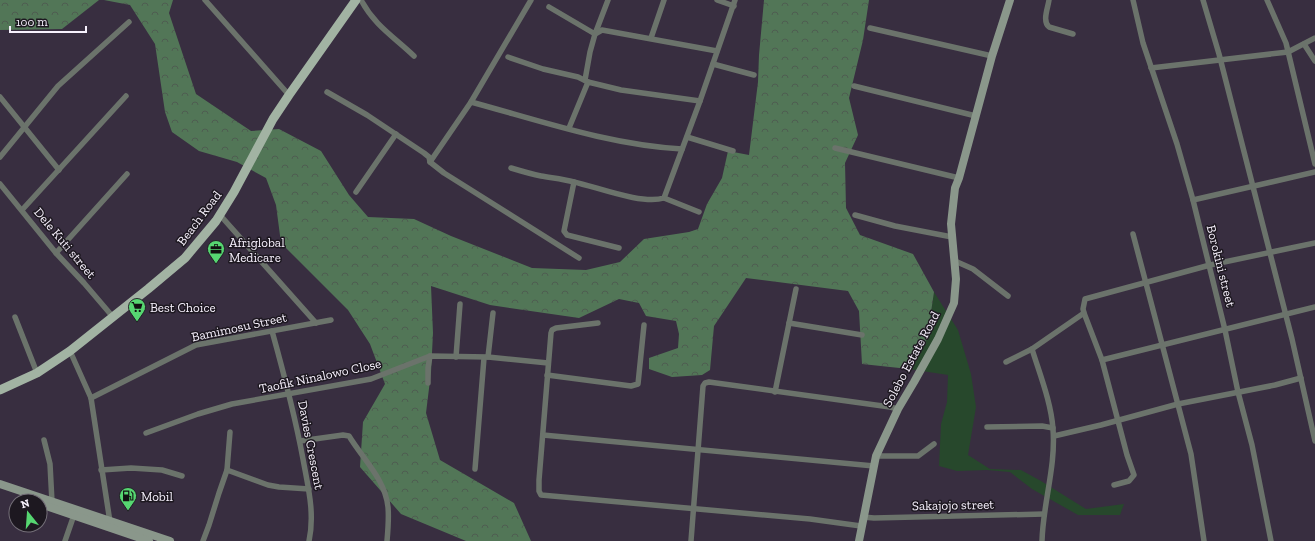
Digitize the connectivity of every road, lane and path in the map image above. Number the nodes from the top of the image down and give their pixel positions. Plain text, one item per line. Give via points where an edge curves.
1 (205, 0) edge
2 (356, 0) edge
3 (361, 0) edge
4 (531, 0) edge
5 (608, 0) edge
6 (664, 0) edge
7 (717, 0) edge
8 (1010, 0) edge
9 (1049, 0) edge
10 (1133, 0) edge
11 (1203, 0) edge
12 (1267, 0) edge
13 (735, 3) edge
14 (549, 7) dead end
15 (129, 22) dead end
16 (870, 28) dead end
17 (595, 34) junction
18 (1073, 34) dead end
19 (651, 38) junction
20 (1315, 38) edge
21 (1304, 44) junction
22 (717, 51) junction
23 (1288, 52) junction
24 (414, 56) dead end
25 (992, 56) junction
26 (508, 57) dead end
27 (1220, 59) junction
28 (1315, 61) edge
29 (713, 64) junction
30 (1151, 68) junction
31 (754, 75) dead end
32 (587, 81) junction
33 (854, 86) dead end
34 (327, 92) dead end
35 (289, 95) junction
36 (126, 96) dead end
37 (0, 97) edge
38 (700, 101) junction
39 (471, 102) junction
40 (976, 116) junction
41 (25, 128) junction
42 (570, 128) junction
43 (396, 134) junction
44 (687, 137) junction
45 (682, 148) junction
46 (835, 148) dead end
47 (733, 151) dead end
48 (0, 157) edge
49 (430, 162) junction
50 (1315, 164) edge
51 (511, 168) dead end
52 (59, 170) junction
53 (1315, 172) edge
54 (127, 174) dead end
55 (959, 178) junction
56 (574, 182) junction
57 (0, 184) edge
58 (1252, 187) junction
59 (356, 192) dead end
60 (664, 198) junction
61 (1193, 200) junction
62 (22, 210) junction
63 (699, 212) dead end
64 (220, 215) junction
65 (855, 215) dead end
66 (1133, 234) dead end
67 (952, 237) junction
68 (1315, 243) edge
69 (619, 248) dead end
70 (56, 252) junction
71 (1268, 252) junction
72 (579, 258) dead end
73 (955, 261) junction
74 (1210, 265) junction
75 (1146, 282) junction
76 (796, 289) dead end
77 (1008, 296) dead end
78 (460, 304) dead end
79 (1315, 307) edge
80 (492, 313) dead end
81 (1084, 313) junction
82 (1284, 314) junction
83 (15, 317) dead end
84 (113, 317) junction
85 (331, 320) dead end
86 (316, 323) junction
87 (598, 323) dead end
88 (789, 323) junction
89 (644, 325) dead end
90 (1225, 330) junction
91 (272, 331) junction
92 (862, 335) dead end
93 (1162, 346) junction
94 (1032, 349) junction
95 (70, 351) junction
96 (430, 356) junction
97 (456, 357) junction
98 (486, 358) junction
99 (1102, 360) junction
100 (1006, 362) dead end
101 (548, 363) junction
102 (37, 373) junction
103 (547, 374) junction
104 (1301, 378) junction
105 (428, 383) dead end
106 (0, 390) edge
107 (775, 392) junction
108 (1238, 392) junction
109 (290, 394) junction
110 (91, 398) junction
111 (1178, 404) junction
112 (898, 409) junction
113 (1118, 420) junction
114 (987, 427) dead end
115 (1053, 428) junction
116 (230, 432) dead end
117 (146, 433) dead end
118 (543, 435) junction
119 (1054, 436) junction
120 (44, 440) dead end
121 (300, 441) junction
122 (1315, 441) edge
123 (934, 444) dead end
124 (698, 451) junction
125 (876, 456) junction
126 (874, 466) junction
127 (475, 469) dead end
128 (101, 470) junction
129 (227, 470) junction
130 (182, 476) dead end
131 (0, 484) edge
132 (1114, 485) dead end
133 (309, 489) junction
134 (52, 502) junction
135 (48, 507) edge
136 (693, 509) junction
137 (1044, 514) junction
138 (74, 515) junction
139 (863, 517) junction
140 (110, 524) junction
141 (861, 526) junction
142 (65, 541) edge
143 (149, 541) edge
144 (170, 541) edge
145 (203, 541) edge
146 (309, 541) edge
147 (387, 541) edge
148 (691, 541) edge
149 (858, 541) edge
150 (1042, 541) edge
151 (1204, 541) edge
152 (1271, 541) edge

1 - 35 street
2 - 35 main road, Beach Road
3 - 24 street via 376,22
4 - 39 street
5 - 17 street
6 - 19 street
7 - 13 street
8 - 25 street, Solebo Estate Road
9 - 18 street via 1046,24
10 - 30 street, Borokini street
11 - 27 street
12 - 23 street
13 - 22 street
14 - 17 street
15 - 41 street via 58,86
16 - 25 street
17 - 19 street via 602,30
17 - 32 street
19 - 22 street
20 - 21 street
21 - 23 street
21 - 28 street
22 - 29 street
23 - 27 street
23 - 50 street
25 - 40 street, Solebo Estate Road
26 - 32 street
27 - 30 street
27 - 58 street
29 - 31 street
29 - 38 street
30 - 61 street, Borokini street
32 - 38 street via 621,90
32 - 42 street
33 - 40 street
34 - 43 street
35 - 64 main road, Beach Road
36 - 52 street
37 - 41 street
38 - 44 street
39 - 42 street
39 - 49 street
40 - 55 street, Solebo Estate Road
41 - 48 street
41 - 52 street
42 - 45 street via 624,142
43 - 49 street via 429,157
43 - 59 street
44 - 45 street
44 - 47 street
45 - 60 street
46 - 55 street
49 - 72 street
51 - 56 street
52 - 62 street
53 - 58 street
54 - 70 street
55 - 67 street, Solebo Estate Road via 955,188
56 - 60 street via 606,192 647,200
56 - 69 street via 565,234
57 - 62 street, Dele Kuti street
58 - 61 street
58 - 71 street
60 - 63 street
61 - 74 street, Borokini street
62 - 70 street, Dele Kuti street
64 - 84 main road, Beach Road via 185,258
64 - 86 street
65 - 67 street
66 - 75 street
67 - 73 street, Solebo Estate Road
68 - 71 street
70 - 84 street, Dele Kuti street
71 - 74 street
71 - 82 street
73 - 77 street via 973,269
73 - 112 street, Solebo Estate Road via 954,303 938,339
74 - 75 street
74 - 90 street, Borokini street
75 - 81 street via 1085,299
75 - 93 street
76 - 88 street
78 - 97 street
79 - 82 street
80 - 98 street
81 - 94 street
81 - 99 street
82 - 90 street
82 - 104 street
83 - 102 street
84 - 95 main road, Beach Road
85 - 86 street, Bamimosu Street
86 - 91 street, Bamimosu Street
87 - 101 street via 552,330
88 - 92 street
88 - 107 street
89 - 103 street via 638,384 632,386
90 - 93 street
90 - 108 street, Borokini street
91 - 109 street, Davies Crescent
91 - 110 street, Bamimosu Street via 196,345
93 - 99 street
93 - 111 street
94 - 100 street
94 - 115 street via 1048,400
95 - 102 main road, Beach Road
95 - 110 street
96 - 97 street, Taofik Ninalowo Close
96 - 105 street
96 - 109 street, Taofik Ninalowo Close via 371,379
97 - 98 street, Taofik Ninalowo Close
98 - 101 street, Taofik Ninalowo Close
98 - 127 street
99 - 113 street
101 - 103 street
102 - 106 main road, Beach Road
103 - 118 street
104 - 108 street
104 - 122 street
107 - 112 street
107 - 124 street via 705,383
108 - 111 street
108 - 152 street, Borokini street via 1252,445
109 - 117 street, Taofik Ninalowo Close via 215,408
109 - 121 street, Davies Crescent
110 - 128 street
111 - 113 street
111 - 151 street via 1191,454
112 - 125 street, Solebo Estate Road
113 - 119 street
113 - 132 street via 1134,475 1129,481
114 - 115 street
115 - 119 street
116 - 129 street
118 - 124 street
118 - 136 street via 539,480 541,495
119 - 137 street via 1052,472
120 - 134 street via 50,464
121 - 133 street, Davies Crescent
121 - 147 street via 349,436 383,488 388,507
123 - 125 street via 918,456
124 - 126 street
124 - 136 street
125 - 126 street, Solebo Estate Road
126 - 139 street, Solebo Estate Road
128 - 130 street via 162,470
128 - 140 street
129 - 133 street via 268,485
129 - 145 street
131 - 134 street
133 - 146 street, Davies Crescent via 312,507
134 - 140 street
135 - 138 street
136 - 141 street
136 - 148 street
137 - 139 street, Sakajojo street
137 - 150 street
138 - 140 street
138 - 142 street
139 - 141 street, Solebo Estate Road
140 - 143 street
140 - 144 street
141 - 149 street, Solebo Estate Road

